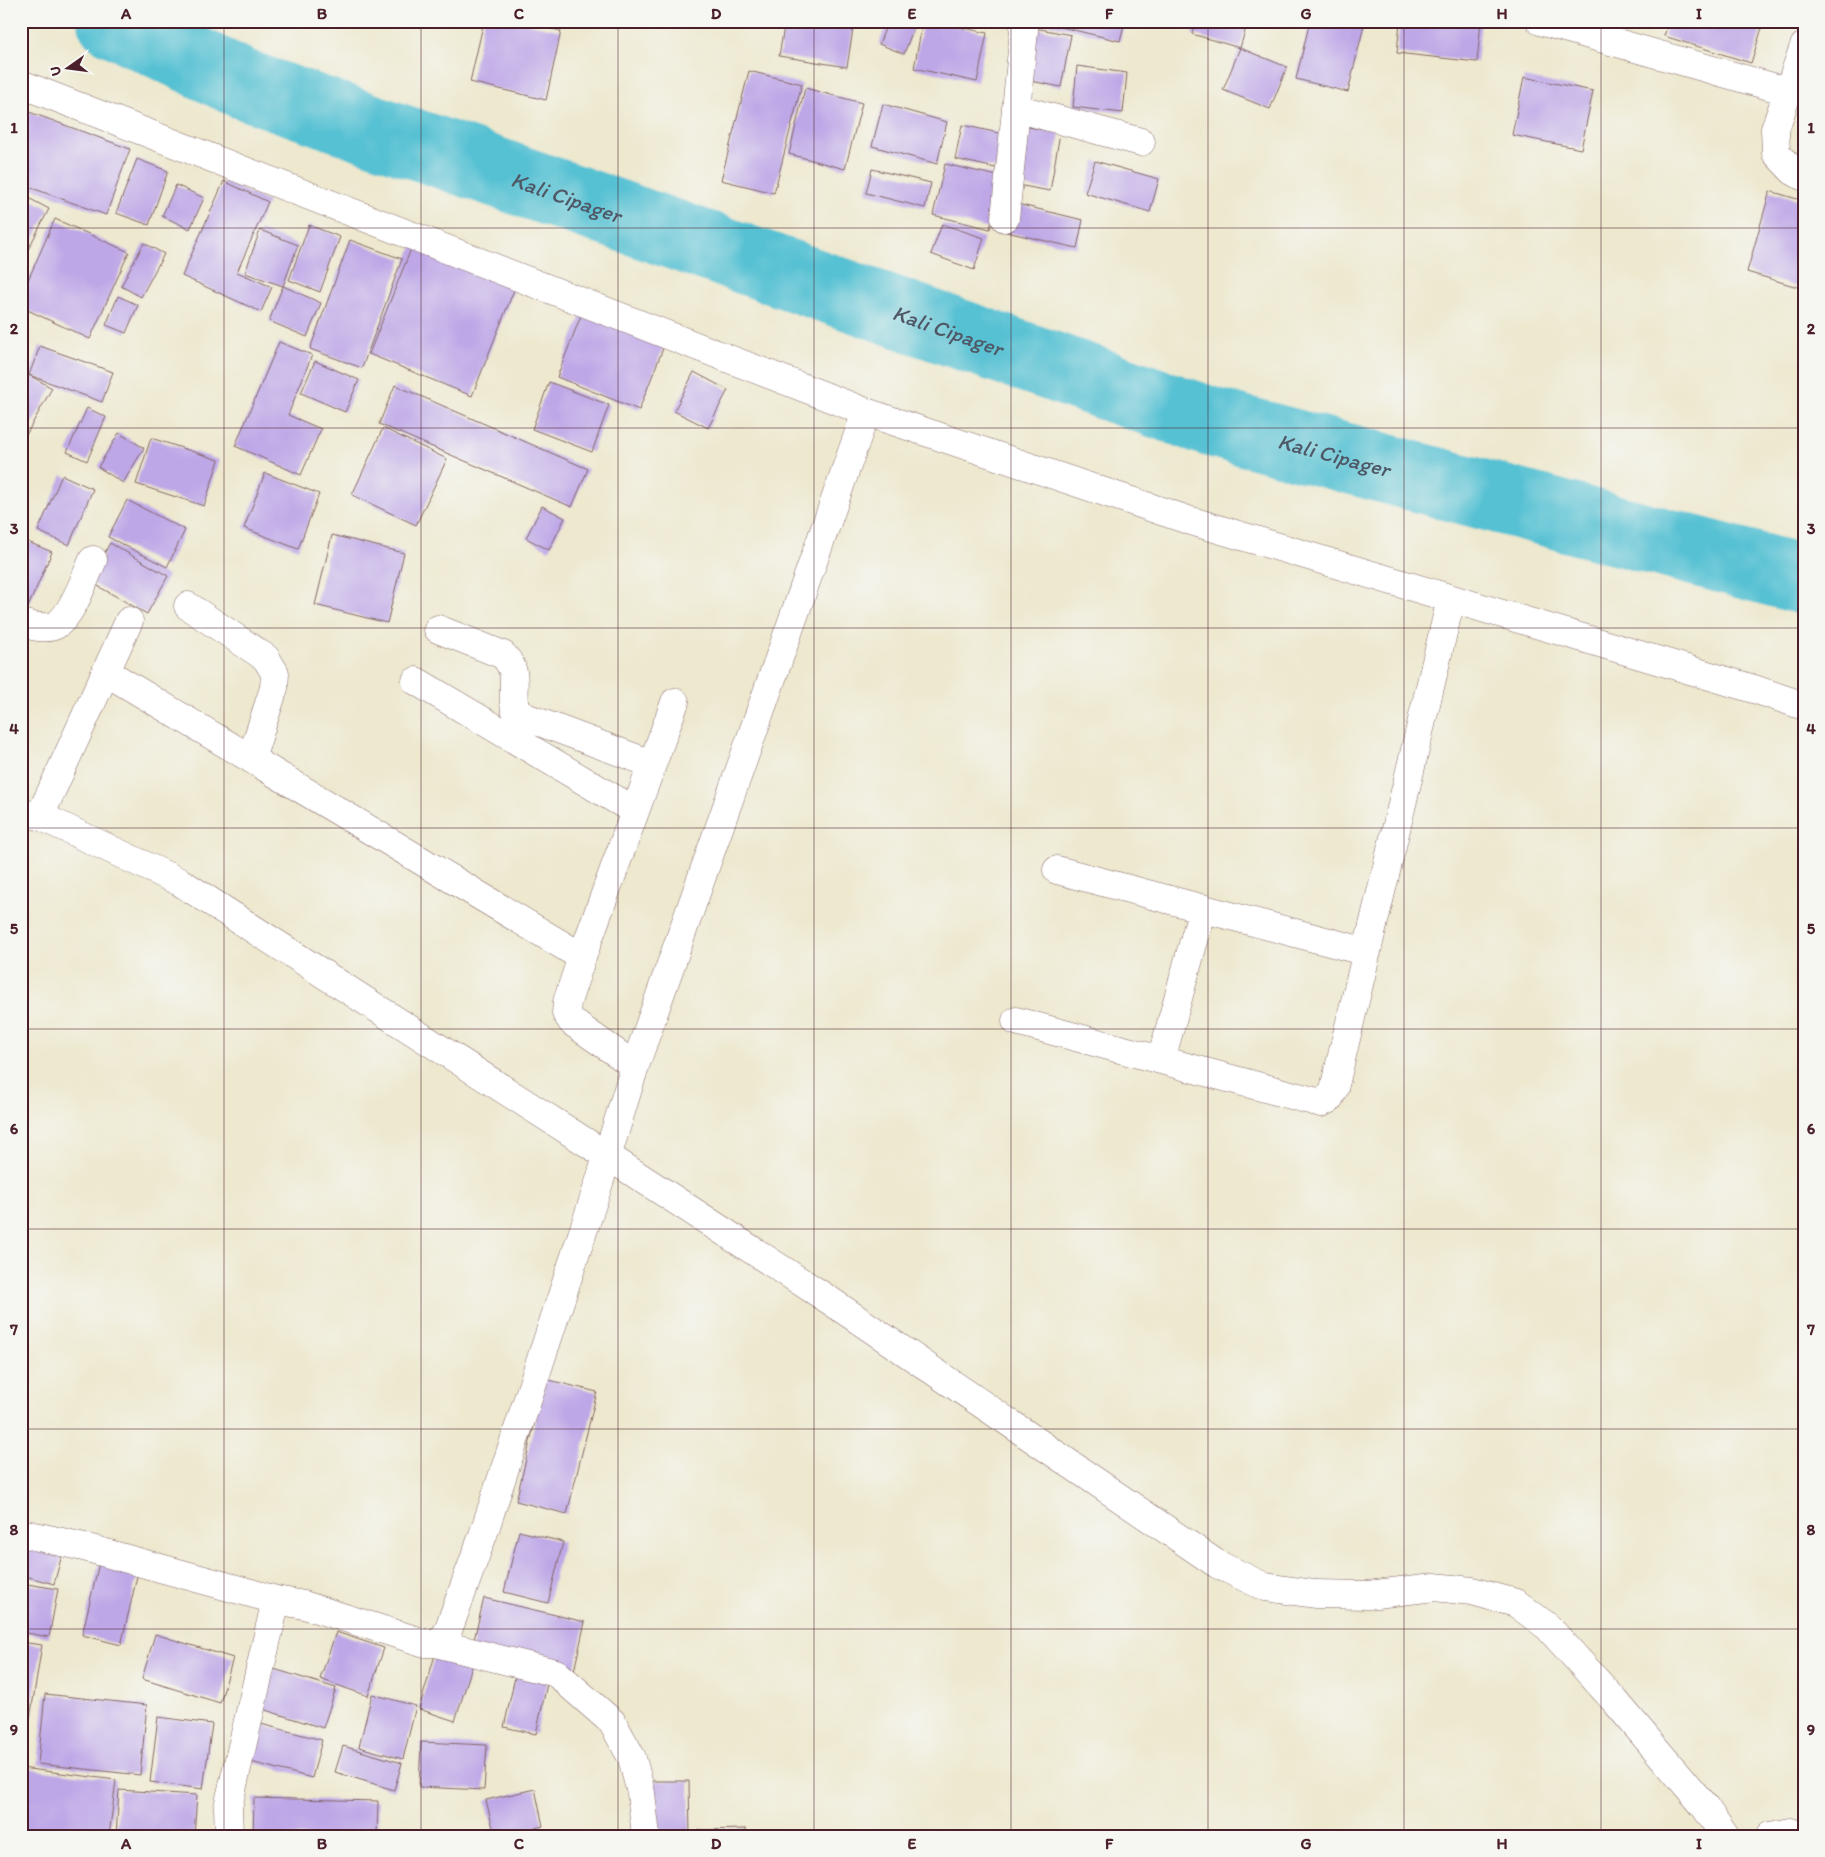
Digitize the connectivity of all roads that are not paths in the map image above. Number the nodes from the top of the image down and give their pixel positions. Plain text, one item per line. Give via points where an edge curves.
1 (1025, 21) edge
2 (1540, 21) edge
3 (1804, 46) edge
4 (21, 84) edge
5 (1787, 91) junction
6 (1016, 108) junction
7 (1141, 142) dead end
8 (1804, 177) edge
9 (1005, 218) dead end
10 (866, 412) junction
11 (93, 560) dead end
12 (1451, 599) junction
13 (188, 606) dead end
14 (129, 621) dead end
15 (21, 623) edge
16 (438, 629) dead end
17 (510, 662) junction
18 (106, 672) junction
19 (416, 682) dead end
20 (675, 702) dead end
21 (1804, 706) edge
22 (485, 723) junction
23 (250, 759) junction
24 (652, 764) junction
25 (635, 811) junction
26 (31, 814) edge
27 (1057, 870) dead end
28 (1202, 908) junction
29 (1367, 952) junction
30 (582, 957) junction
31 (1016, 1021) dead end
32 (1161, 1060) junction
33 (635, 1066) junction
34 (606, 1155) junction
35 (21, 1533) edge
36 (276, 1600) junction
37 (434, 1643) junction
38 (229, 1836) edge
39 (646, 1836) edge
40 (1725, 1836) edge
41 (1771, 1836) edge
42 (1801, 1836) edge

1 - 6 street
2 - 5 street
3 - 5 street
4 - 10 street
5 - 8 street via 1775,129 1776,153 1793,171
6 - 7 street
6 - 9 street
10 - 12 street via 1188,520
10 - 33 street
11 - 15 street via 67,616 55,625 42,627
12 - 21 street
12 - 29 street
13 - 23 street via 266,658 275,673 274,688
14 - 18 street
16 - 17 street via 503,655
17 - 22 street
17 - 24 street via 514,672 512,697 515,709 524,716
18 - 23 street
18 - 26 street
19 - 22 street
20 - 24 street
22 - 25 street
23 - 30 street
24 - 25 street
25 - 30 street
26 - 34 street via 180,882
27 - 28 street
28 - 29 street
28 - 32 street
29 - 32 street via 1329,1099 1321,1103
30 - 33 street via 566,1013 572,1022
31 - 32 street
33 - 34 street
34 - 37 street via 483,1535 446,1636
34 - 40 street via 828,1300 1217,1564 1265,1587 1315,1594 1368,1595 1434,1587 1472,1591 1516,1603 1548,1627 1615,1701 1705,1807
35 - 36 street
36 - 37 street via 304,1605 417,1642
36 - 38 street via 228,1807
37 - 39 street via 556,1672 612,1722 632,1758 641,1793
41 - 42 street via 1790,1832

